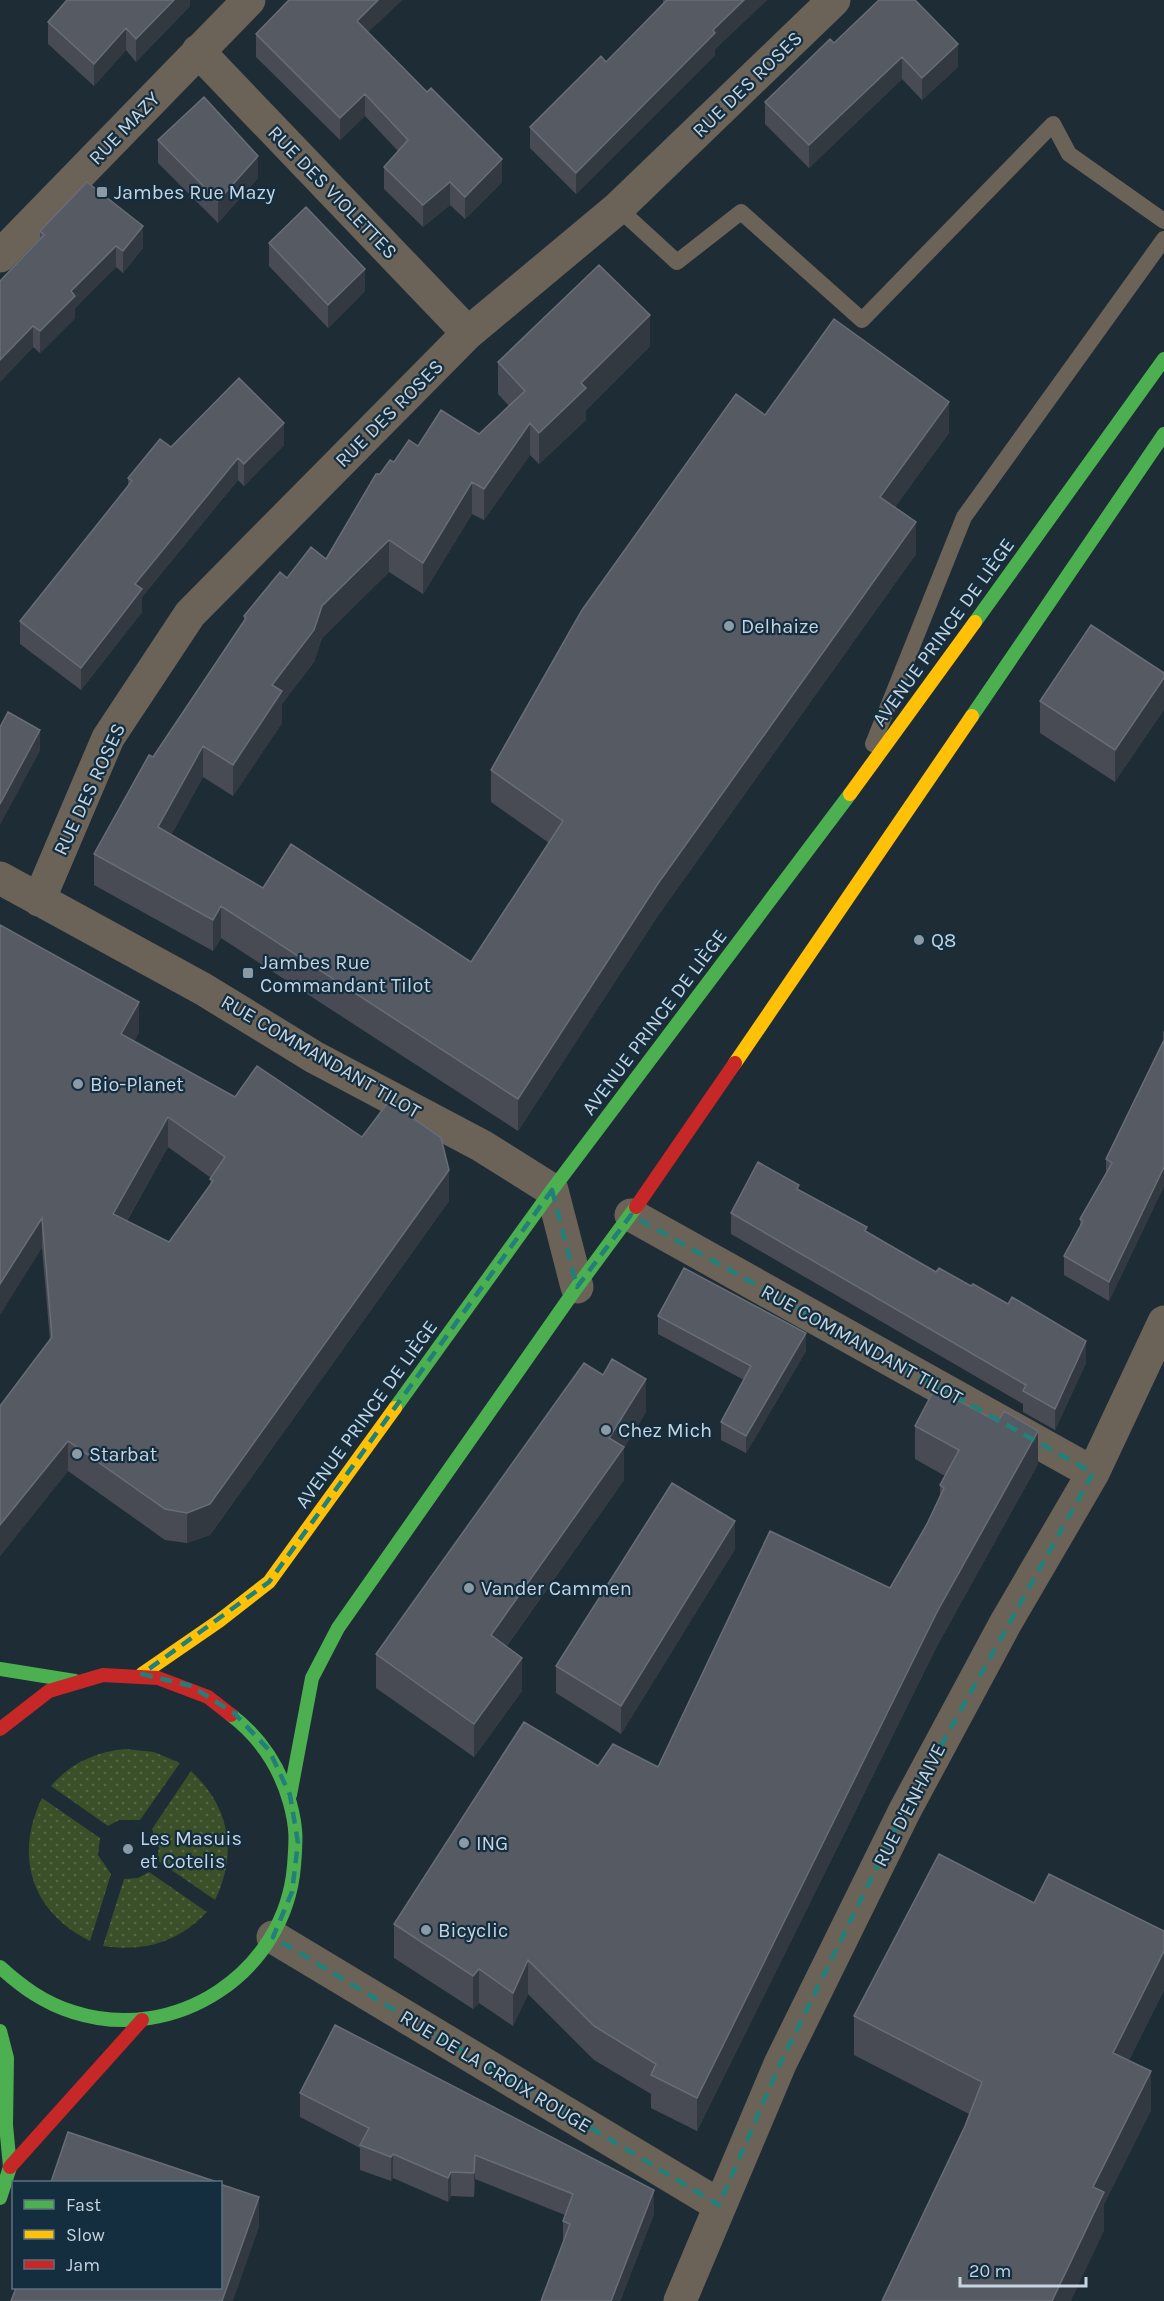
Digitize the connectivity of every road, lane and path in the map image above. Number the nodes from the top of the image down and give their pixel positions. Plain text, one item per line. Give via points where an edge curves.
1 (249, 0) edge
2 (834, 0) edge
3 (198, 51) junction
4 (618, 208) junction
5 (1164, 221) edge
6 (1164, 239) edge
7 (0, 256) edge
8 (468, 333) junction
9 (1164, 359) edge
10 (1164, 434) edge
11 (856, 786) junction
12 (0, 878) edge
13 (39, 900) junction
14 (552, 1190) junction
15 (631, 1215) junction
16 (578, 1287) junction
17 (1164, 1322) edge
18 (1093, 1473) junction
19 (0, 1669) edge
20 (142, 1674) junction
21 (75, 1681) junction
22 (0, 1729) edge
23 (290, 1795) junction
24 (273, 1936) junction
25 (0, 1967) edge
26 (142, 2020) junction
27 (0, 2031) edge
28 (10, 2167) junction
29 (0, 2198) edge
30 (719, 2205) junction
31 (680, 2301) edge

1 - 3 street, RUE MAZY
2 - 4 street, RUE DES ROSES
3 - 7 street, RUE MAZY
3 - 8 street, RUE DES VIOLETTES
4 - 5 lane via 677,262 741,212 862,320 1053,124 1069,154
4 - 8 street, RUE DES ROSES
6 - 11 lane via 964,517
8 - 13 street, RUE DES ROSES via 190,614 108,738
9 - 11 main road, AVENUE PRINCE DE LIÈGE
10 - 15 main road
11 - 14 main road, AVENUE PRINCE DE LIÈGE
12 - 13 street, RUE COMMANDANT TILOT
13 - 14 street, RUE COMMANDANT TILOT via 203,989 314,1057 482,1146
14 - 16 street
14 - 20 main road, AVENUE PRINCE DE LIÈGE via 269,1582
15 - 16 main road
15 - 18 street, RUE COMMANDANT TILOT
16 - 23 main road via 338,1628 312,1678
17 - 18 street, RUE D'ENHAIVE
18 - 30 street, RUE D'ENHAIVE via 1005,1624 904,1812 780,2064
19 - 21 main road
20 - 21 main road via 108,1674
20 - 23 main road via 191,1686 234,1713 269,1750
21 - 22 main road via 20,1708
23 - 24 main road via 298,1843 292,1892
24 - 26 main road via 249,1968 218,1994 181,2011
24 - 30 street, RUE DE LA CROIX ROUGE
25 - 26 main road via 15,1983 54,2007 97,2019
26 - 28 main road
27 - 28 main road via 7,2058
28 - 29 main road
30 - 31 street, RUE D'ENHAIVE

